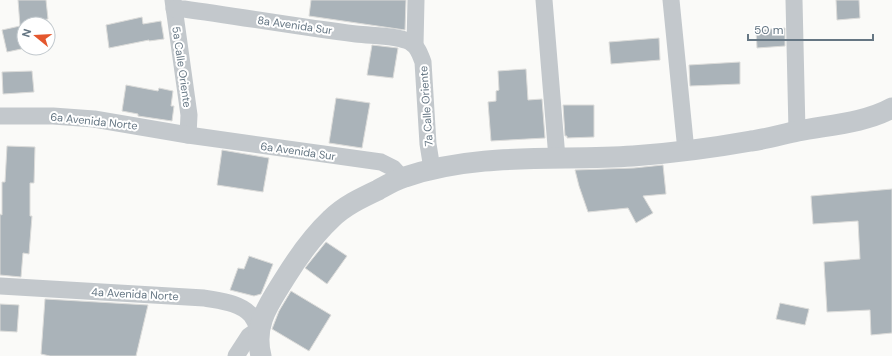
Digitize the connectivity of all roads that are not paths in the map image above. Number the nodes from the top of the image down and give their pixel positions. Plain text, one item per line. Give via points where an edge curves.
1 (416, 0) edge
2 (544, 0) edge
3 (671, 0) edge
4 (794, 0) edge
5 (174, 5) edge
6 (415, 45) junction
7 (891, 111) edge
8 (0, 116) edge
9 (797, 131) junction
10 (188, 135) junction
11 (686, 151) junction
12 (557, 158) junction
13 (432, 169) junction
14 (402, 178) junction
15 (0, 286) edge
16 (259, 329) junction
17 (236, 356) edge
18 (261, 356) edge

1 - 6 street
2 - 12 street
3 - 11 street
4 - 9 street
5 - 6 street, 8a Avenida Sur via 358,34 400,38
5 - 10 street, 5a Calle Oriente via 189,116
6 - 13 street, 7a Calle Oriente via 423,62
7 - 9 street
8 - 10 street, 6a Avenida Norte via 94,119
9 - 11 street
10 - 14 street, 6a Avenida Sur via 381,162 394,168
11 - 12 street via 632,156
12 - 13 street via 458,163
13 - 14 street
14 - 16 street via 346,206 330,219 289,272 263,314
15 - 16 street, 4a Avenida Norte via 204,298 242,308
16 - 17 street via 249,336
16 - 18 street via 258,344

